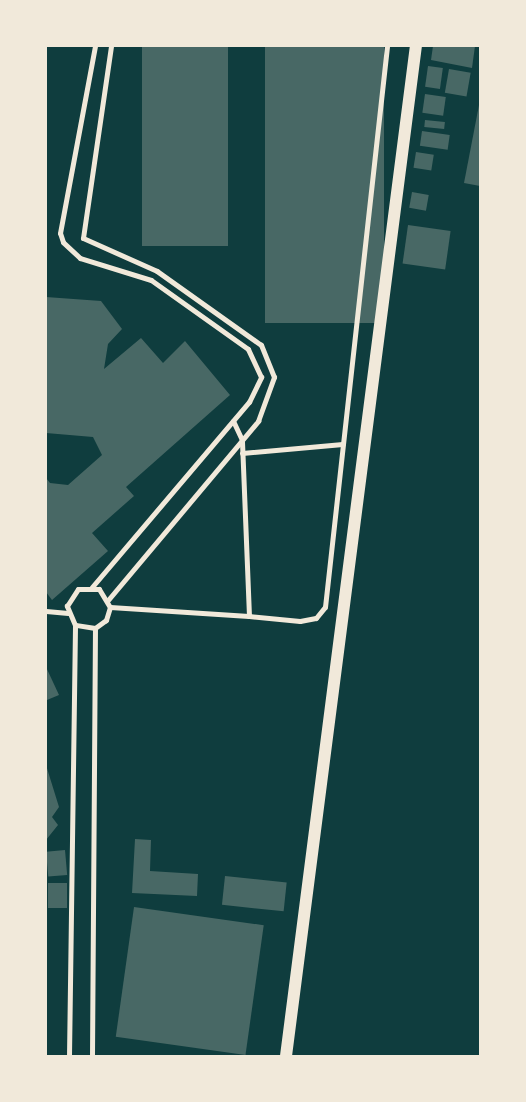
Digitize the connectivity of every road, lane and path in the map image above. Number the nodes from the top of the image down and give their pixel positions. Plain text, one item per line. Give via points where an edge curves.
1 (95, 46) edge
2 (111, 46) edge
3 (387, 46) edge
4 (416, 46) edge
5 (157, 271) junction
6 (151, 279) junction
7 (233, 421) junction
8 (242, 440) junction
9 (343, 444) junction
10 (243, 453) junction
11 (92, 587) junction
12 (109, 603) junction
13 (46, 611) edge
14 (68, 613) junction
15 (249, 615) junction
16 (75, 625) junction
17 (95, 628) junction
18 (69, 1056) edge
19 (92, 1056) edge
20 (286, 1056) edge

1 - 6 lane via 60,233 66,248 80,258
2 - 5 lane via 83,238
3 - 9 lane
4 - 20 street
5 - 6 lane
5 - 8 lane via 261,345 272,363 273,388 265,410
6 - 7 lane via 254,357 261,377 257,391
7 - 8 lane
7 - 11 lane
8 - 10 lane
8 - 12 lane
9 - 10 lane
9 - 15 lane via 325,607 316,618 300,621
10 - 15 lane
11 - 12 lane
11 - 14 lane via 72,593
12 - 15 lane
12 - 17 lane via 106,620
13 - 14 lane
14 - 16 lane
16 - 17 lane
16 - 18 lane
17 - 19 lane

